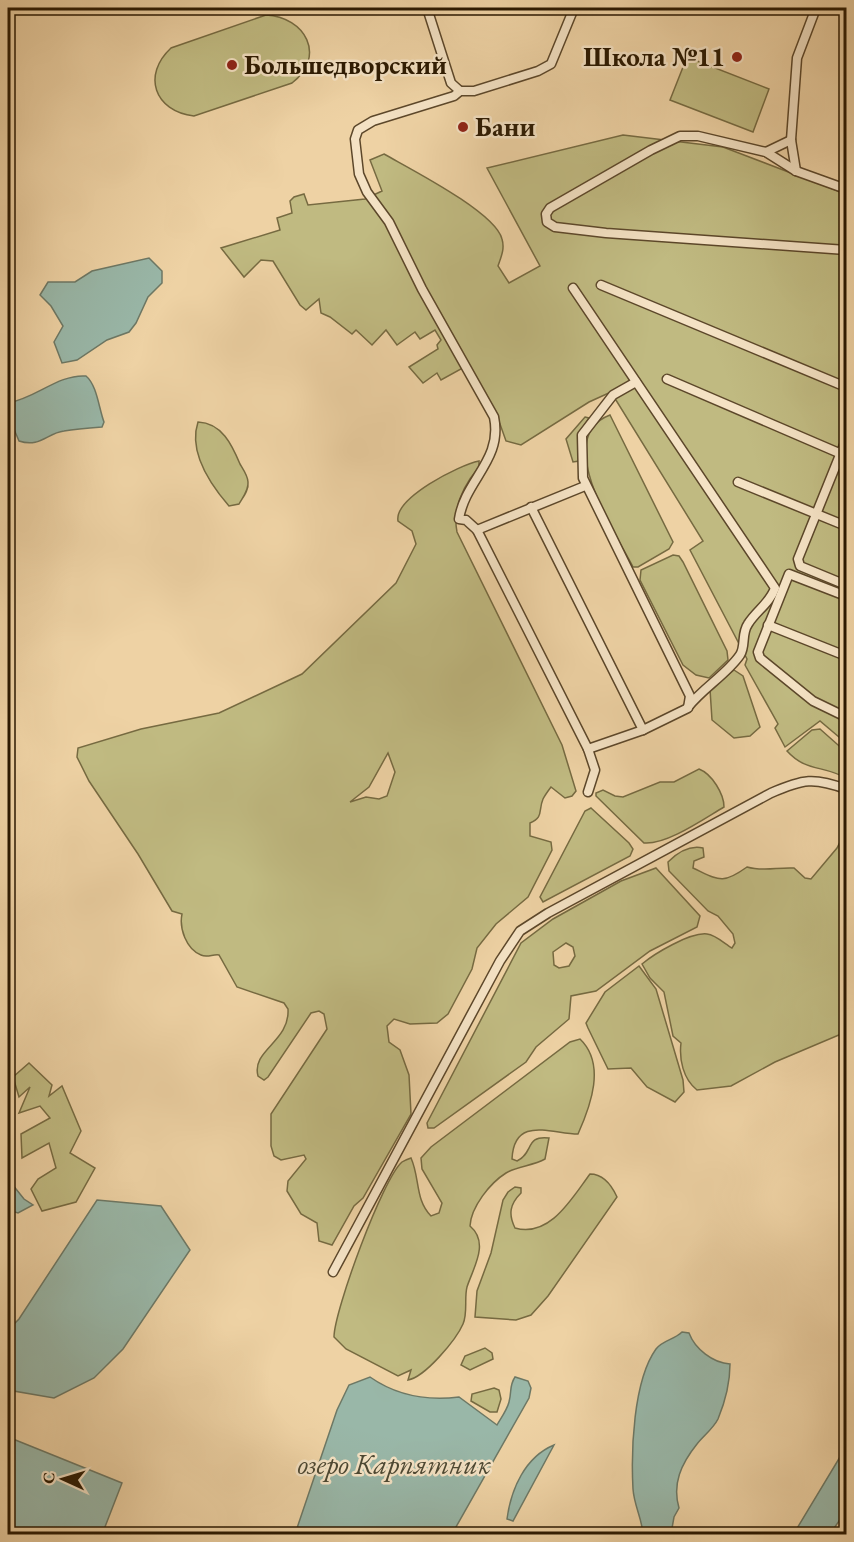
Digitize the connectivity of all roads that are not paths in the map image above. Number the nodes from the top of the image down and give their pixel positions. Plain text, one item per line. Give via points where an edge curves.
1 (427, 8) edge
2 (574, 8) edge
3 (816, 8) edge
4 (460, 92) junction
5 (790, 140) junction
6 (766, 152) junction
7 (796, 171) junction
8 (846, 189) edge
9 (846, 250) edge
10 (601, 285) dead end
11 (573, 288) dead end
12 (667, 379) dead end
13 (636, 382) junction
14 (846, 387) edge
15 (846, 440) edge
16 (844, 455) edge
17 (738, 482) dead end
18 (585, 486) junction
19 (531, 507) junction
20 (817, 513) junction
21 (846, 526) edge
22 (477, 530) junction
23 (846, 585) edge
24 (846, 596) edge
25 (768, 625) junction
26 (846, 656) edge
27 (688, 708) junction
28 (846, 717) edge
29 (643, 730) junction
30 (588, 749) junction
31 (846, 789) edge
32 (588, 792) dead end
33 (333, 1272) dead end

1 - 4 street via 451,83
2 - 4 street via 551,64 474,91
3 - 5 street via 797,58
4 - 22 street via 364,124 355,139 359,174 367,192 389,222 422,290 494,417 497,432 493,451 459,513 459,519
5 - 6 street
5 - 7 street
6 - 7 street
6 - 9 street via 698,136 681,136 550,208 547,222 555,227 606,233
7 - 8 street
10 - 14 street
11 - 13 street
12 - 16 street
13 - 18 street via 614,395 582,435
13 - 27 street via 776,588 748,623 738,657
15 - 16 street
16 - 20 street
17 - 20 street
18 - 19 street
18 - 27 street via 690,696
19 - 22 street
19 - 29 street
20 - 21 street
20 - 23 street via 798,559 800,566
22 - 30 street
24 - 25 street via 791,573
25 - 26 street
25 - 28 street via 758,649 760,658 813,701
27 - 29 street
29 - 30 street
30 - 32 street via 595,770
31 - 33 street via 824,781 801,780 520,931 500,961

